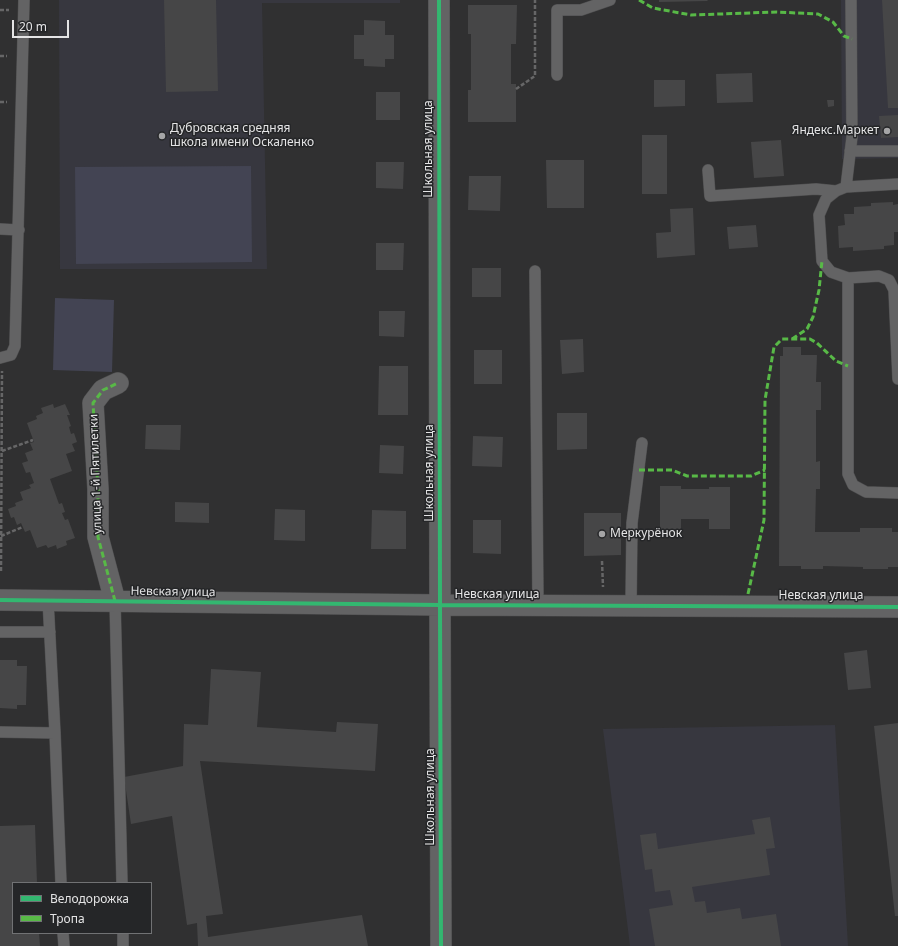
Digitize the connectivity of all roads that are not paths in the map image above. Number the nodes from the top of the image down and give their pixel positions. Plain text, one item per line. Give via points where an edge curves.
1 (24, 0) edge
2 (439, 0) edge
3 (610, 0) edge
4 (851, 0) edge
5 (557, 75) dead end
6 (850, 151) junction
7 (898, 151) edge
8 (708, 170) dead end
9 (898, 184) edge
10 (841, 189) junction
11 (0, 229) edge
12 (19, 230) junction
13 (535, 271) dead end
14 (848, 278) junction
15 (1, 358) edge
16 (898, 378) edge
17 (118, 383) dead end
18 (642, 443) dead end
19 (898, 493) edge
20 (0, 600) edge
21 (48, 600) junction
22 (115, 601) junction
23 (440, 605) junction
24 (538, 605) junction
25 (631, 605) junction
26 (898, 607) edge
27 (0, 632) edge
28 (50, 632) junction
29 (0, 732) edge
30 (55, 733) junction
31 (61, 882) edge
32 (122, 882) edge
33 (63, 934) edge
34 (123, 934) edge
35 (64, 946) edge
36 (124, 946) edge
37 (441, 946) edge

1 - 12 lane
2 - 23 street, Школьная улица
3 - 5 lane via 581,10 558,10
4 - 6 lane
6 - 7 lane
6 - 10 lane
8 - 10 lane via 710,196
9 - 10 lane
10 - 14 lane via 826,199 820,215 822,260 831,272
11 - 12 lane
12 - 15 lane via 15,346 11,355
13 - 24 lane
14 - 16 lane via 879,276 889,280 894,290
14 - 19 lane via 848,474 853,485 866,492
17 - 22 street, улица 1-й Пятилетки via 103,390 93,403 98,481 98,538
18 - 25 lane via 632,523
20 - 21 street, Невская улица
21 - 22 street, Невская улица
21 - 28 lane
22 - 23 street, Невская улица
22 - 32 lane
23 - 24 street, Невская улица
23 - 37 street, Школьная улица
24 - 25 street, Невская улица
25 - 26 street, Невская улица
27 - 28 lane
28 - 30 lane
29 - 30 lane
30 - 31 lane
33 - 35 lane
34 - 36 lane

